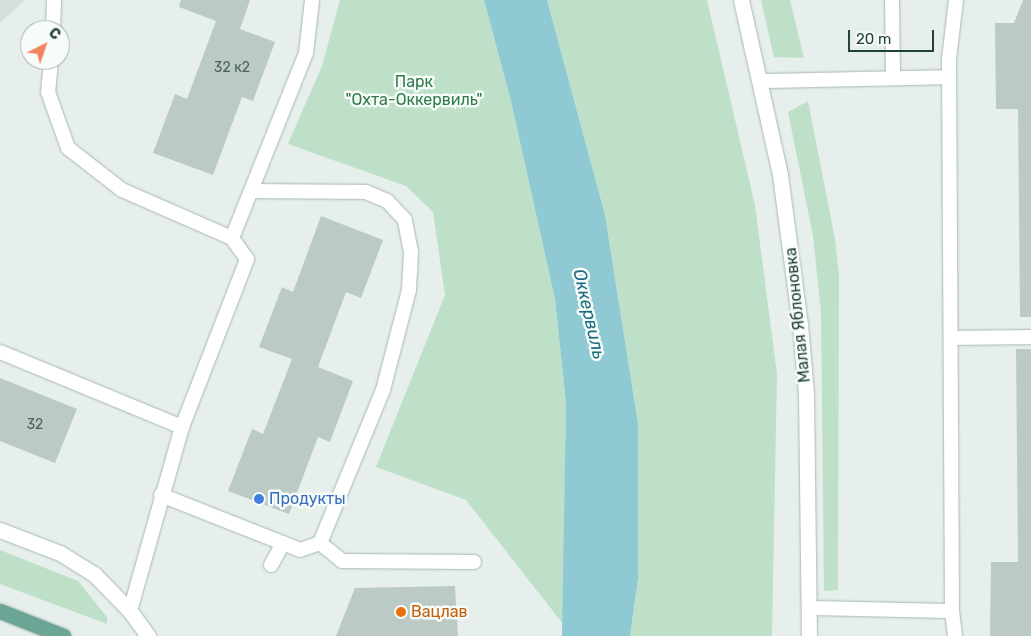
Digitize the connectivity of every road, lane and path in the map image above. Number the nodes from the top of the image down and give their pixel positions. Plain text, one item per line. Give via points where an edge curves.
1 (54, 0) edge
2 (312, 0) edge
3 (741, 0) edge
4 (892, 0) edge
5 (956, 0) edge
6 (53, 20) edge
7 (50, 70) edge
8 (893, 76) junction
9 (949, 77) junction
10 (762, 81) junction
11 (254, 190) junction
12 (232, 238) junction
13 (953, 338) junction
14 (1030, 338) edge
15 (0, 352) edge
16 (182, 427) junction
17 (161, 495) junction
18 (0, 530) edge
19 (320, 543) junction
20 (283, 544) junction
21 (474, 562) dead end
22 (271, 565) dead end
23 (809, 608) junction
24 (952, 610) junction
25 (0, 611) edge
26 (130, 612) junction
27 (63, 636) edge
28 (148, 636) edge
29 (809, 636) edge
30 (955, 636) edge

1 - 6 lane
2 - 11 lane via 306,53
3 - 10 street, Малая Яблоновка
4 - 8 lane
5 - 9 lane via 951,19
7 - 12 lane via 48,92 68,148 122,190
8 - 9 lane
8 - 10 lane
9 - 13 lane
10 - 23 street, Малая Яблоновка via 793,256 803,350
11 - 12 lane
11 - 19 lane via 366,192 387,201 405,220 411,252 410,290 383,390
12 - 16 lane via 247,259
13 - 14 lane
13 - 24 lane
15 - 16 lane
16 - 17 lane
17 - 20 lane
17 - 26 lane
18 - 26 street via 60,553 94,574
19 - 20 lane via 300,550
19 - 21 lane via 342,561
20 - 22 lane
23 - 24 lane
23 - 29 street, Малая Яблоновка
24 - 30 lane
25 - 27 main road
26 - 28 street

